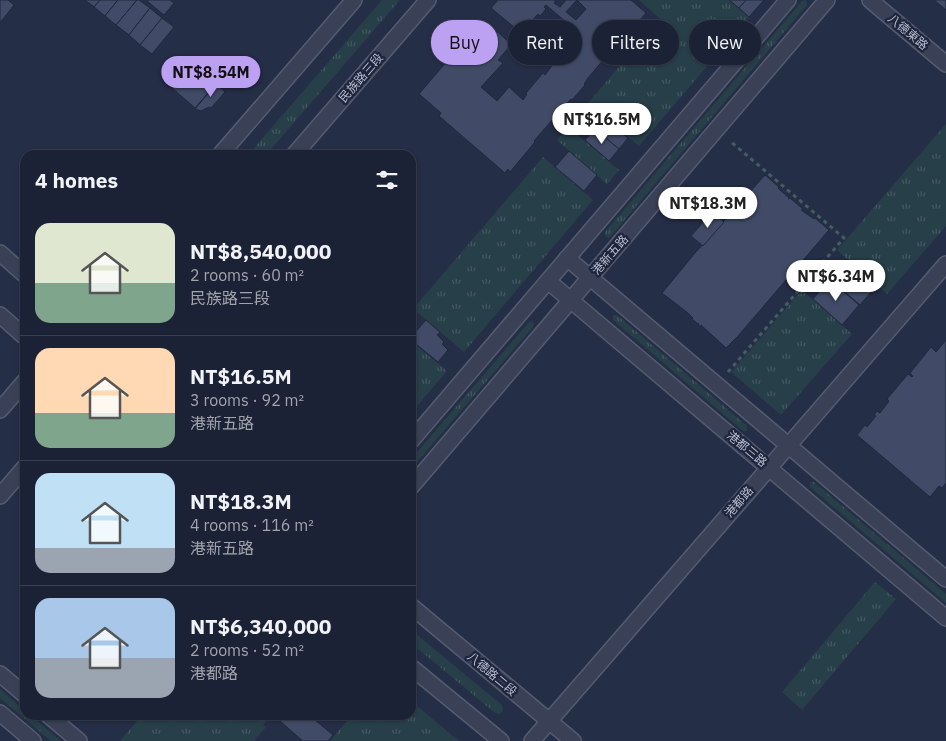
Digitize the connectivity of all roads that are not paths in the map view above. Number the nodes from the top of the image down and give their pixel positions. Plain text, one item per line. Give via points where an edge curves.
1 (354, 0) edge
2 (428, 0) edge
3 (788, 0) edge
4 (827, 0) edge
5 (870, 0) edge
6 (946, 64) edge
7 (224, 150) edge
8 (298, 150) edge
9 (0, 253) edge
10 (568, 258) junction
11 (946, 264) edge
12 (20, 271) edge
13 (590, 278) junction
14 (548, 281) junction
15 (571, 300) junction
16 (0, 315) edge
17 (20, 333) edge
18 (20, 387) edge
19 (0, 410) edge
20 (416, 435) edge
21 (788, 445) junction
22 (769, 468) junction
23 (20, 473) edge
24 (416, 481) edge
25 (0, 496) edge
26 (946, 579) edge
27 (416, 610) edge
28 (946, 618) edge
29 (416, 671) edge
30 (0, 674) edge
31 (20, 691) edge
32 (0, 713) edge
33 (54, 720) edge
34 (549, 721) junction
35 (33, 741) edge
36 (79, 741) edge
37 (501, 741) edge
38 (532, 741) edge
39 (573, 741) edge

1 - 7 street
2 - 8 street, 民族路三段
3 - 10 street
4 - 13 street, 港新五路
5 - 6 street, 八德東路
9 - 12 street
10 - 13 street
10 - 14 street
11 - 21 street, 港都路
13 - 15 street, 港新五路
13 - 21 street
14 - 15 street, 港都三路
14 - 20 street
15 - 22 street, 港都三路
15 - 24 street, 港新五路
16 - 17 street
18 - 19 street
21 - 22 street, 港都路
21 - 26 street
22 - 28 street, 港都三路
22 - 34 street, 港都路
23 - 25 street
27 - 34 street, 八德路二段
29 - 37 street
30 - 31 street
32 - 35 street
33 - 36 street
34 - 38 street, 港都路
34 - 39 street, 八德路二段

